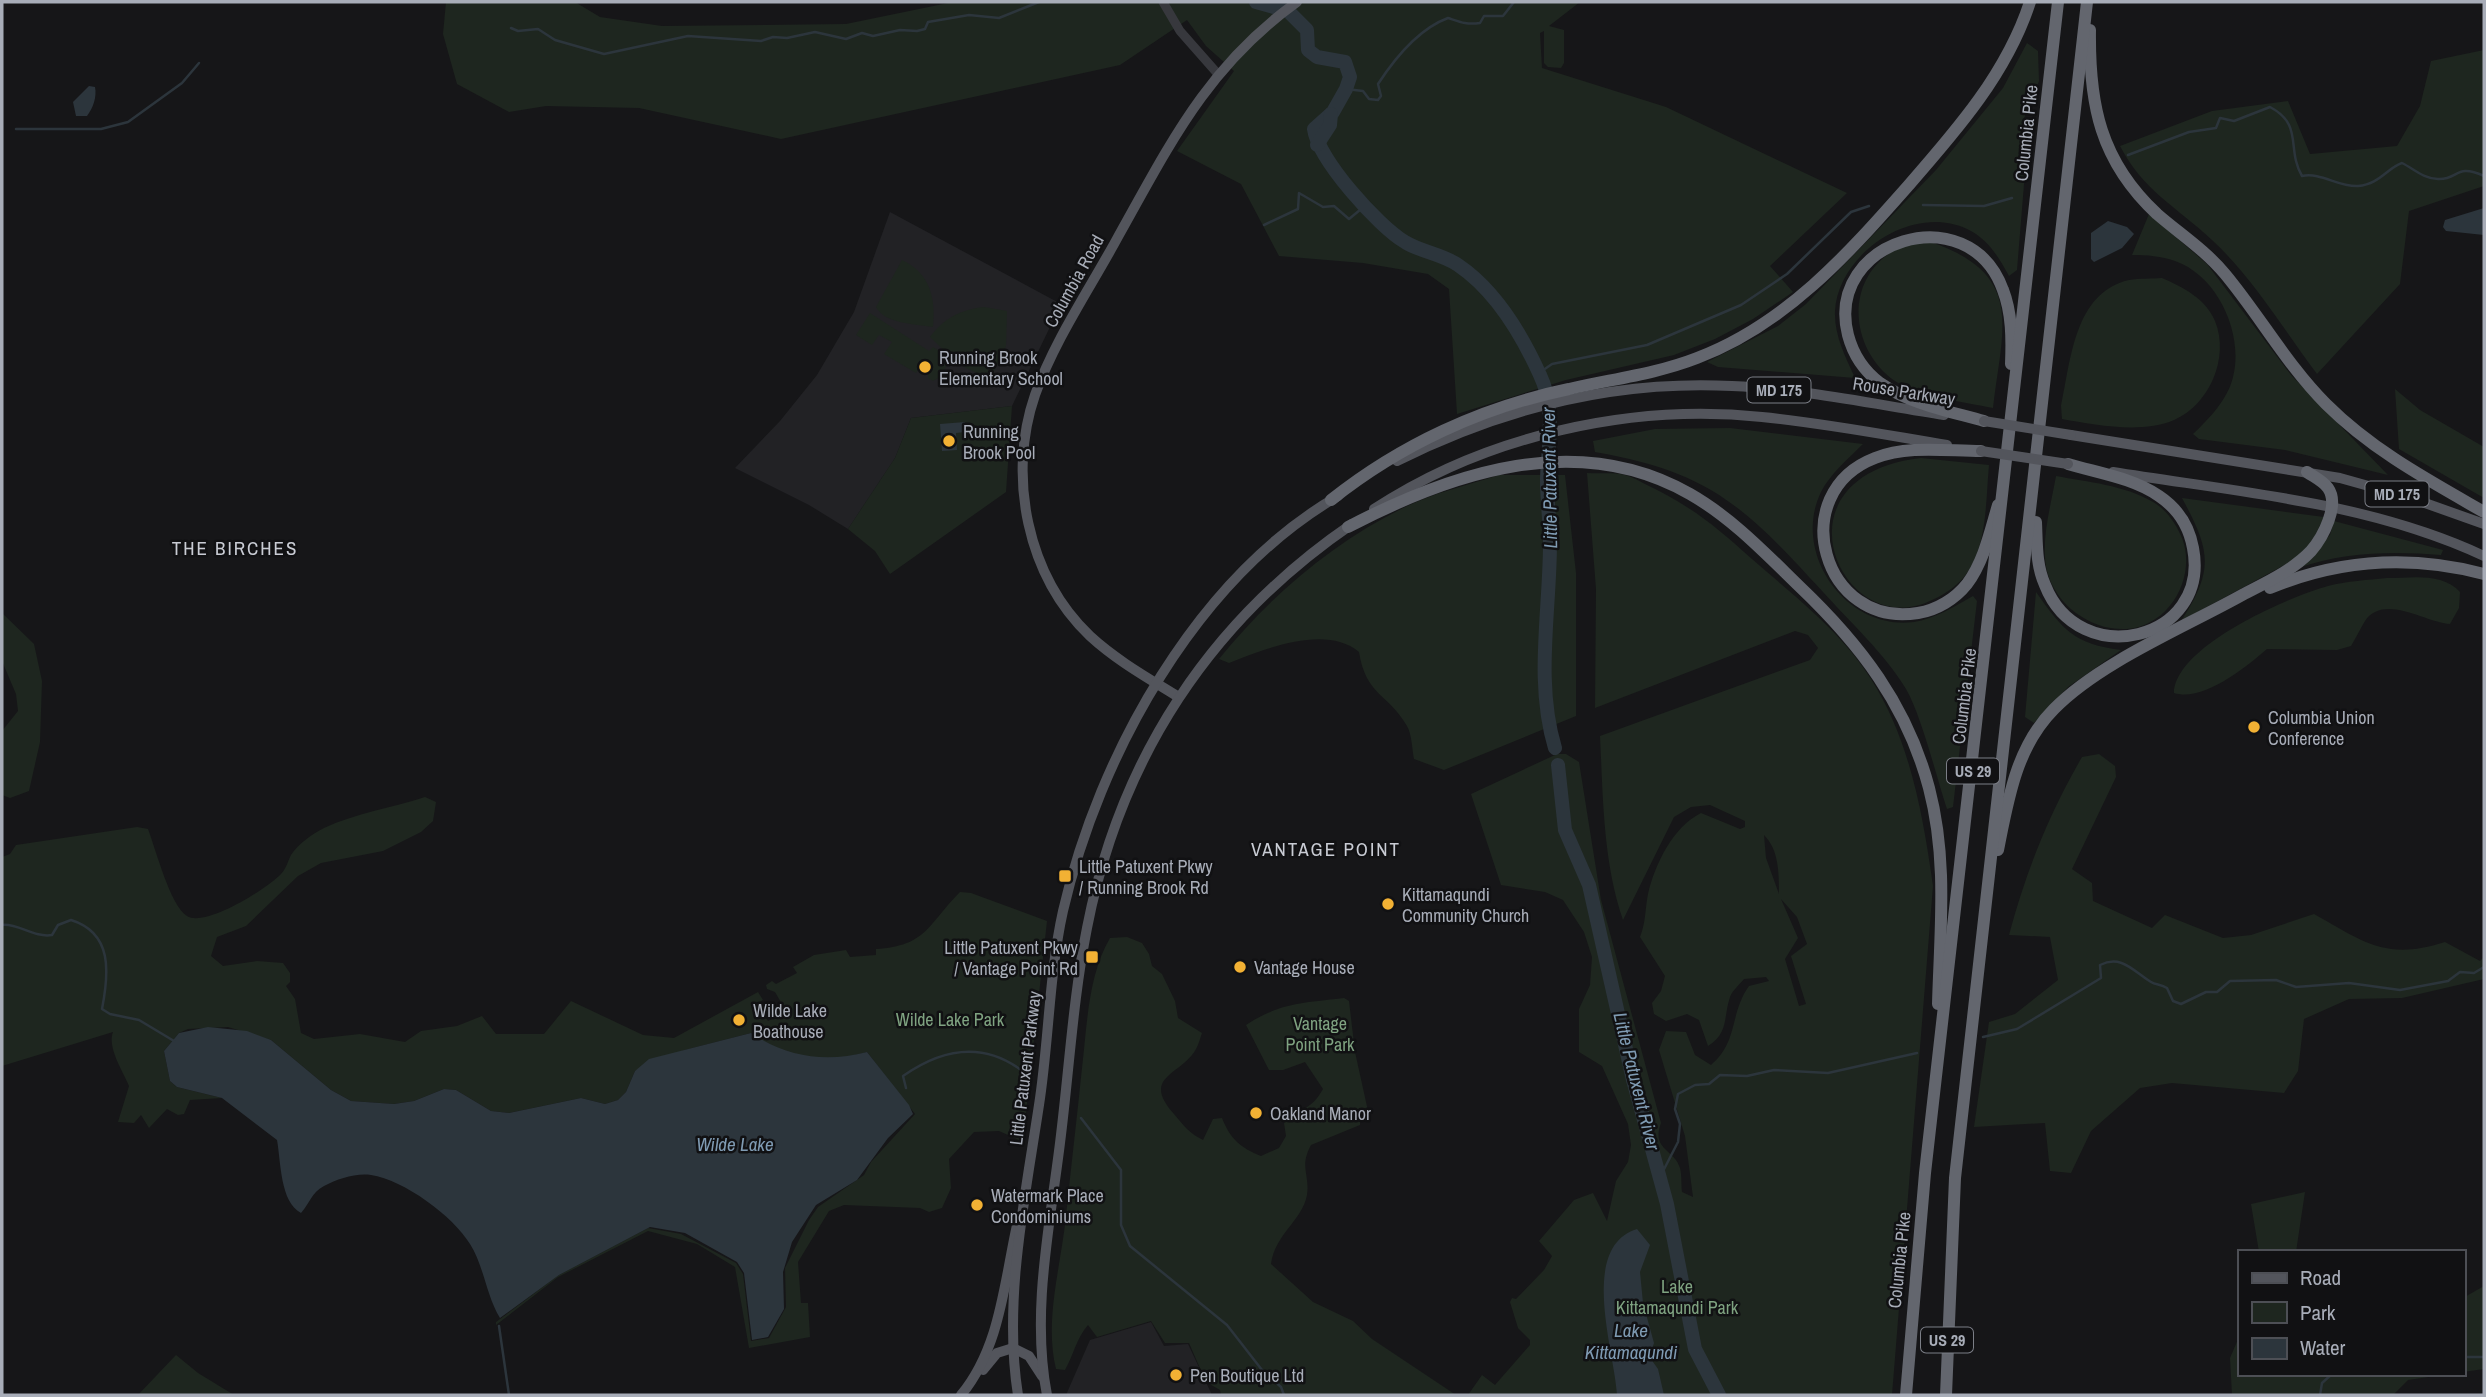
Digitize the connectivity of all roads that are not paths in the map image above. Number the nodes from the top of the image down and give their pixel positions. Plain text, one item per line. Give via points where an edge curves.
1 (1163, 2) edge
2 (1297, 2) edge
3 (2030, 2) edge
4 (2058, 2) edge
5 (2089, 2) edge
6 (1217, 73) junction
7 (1570, 393) junction
8 (1524, 406) junction
9 (1984, 421) junction
10 (2011, 438) junction
11 (1981, 451) junction
12 (2068, 464) junction
13 (2007, 471) junction
14 (2307, 472) junction
15 (2036, 476) junction
16 (1331, 500) junction
17 (2331, 508) junction
18 (2484, 512) edge
19 (2484, 524) edge
20 (1348, 527) junction
21 (2484, 556) edge
22 (2484, 574) edge
23 (2215, 610) junction
24 (1157, 684) junction
25 (1177, 696) junction
26 (1981, 933) junction
27 (1937, 1070) junction
28 (1029, 1171) junction
29 (1013, 1348) junction
30 (1043, 1378) junction
31 (964, 1391) edge
32 (1018, 1395) edge
33 (1041, 1395) edge
34 (1047, 1395) edge
35 (1906, 1395) edge
36 (1946, 1395) edge

1 - 6 street via 1180,31
2 - 6 main road, Columbia Road
3 - 7 highway via 2012,47 1984,94 1894,202 1808,290 1766,322 1700,357
4 - 10 highway, Columbia Pike / US 29
5 - 15 highway, US 29
5 - 18 highway via 2092,96 2109,150 2126,178 2157,213 2212,258 2307,383 2343,420 2388,455
6 - 24 main road, Columbia Road via 1171,141 1047,368 1031,406 1023,450 1027,519 1047,576 1090,635
7 - 8 highway
7 - 9 main road, Rouse Parkway / MD 175 via 1729,386
8 - 16 main road via 1458,432
8 - 16 highway via 1424,440 1359,477
9 - 10 highway via 1900,394 1872,377 1858,360 1846,328 1847,301 1862,269 1884,249 1916,237 1941,237 1974,251 1992,268 2003,288 2009,315
9 - 14 main road, Rouse Parkway / MD 175, bridge
10 - 13 highway, Columbia Pike / US 29
11 - 12 main road, MD 175, bridge
11 - 13 highway via 1891,453 1864,463 1845,478 1829,503 1822,532 1832,570 1850,594 1877,610 1909,615 1937,608 1957,594 1981,558
11 - 20 main road, MD 175 via 1805,423 1730,415 1661,416 1527,440 1440,472
12 - 15 highway via 2145,488 2169,504 2185,523 2195,556 2192,584 2180,608 2154,629 2129,637 2104,636 2080,627 2060,611 2045,588 2037,558
12 - 17 main road, MD 175
13 - 27 highway, Columbia Pike / US 29
14 - 17 highway via 2327,487
14 - 19 main road, Rouse Parkway / MD 175 via 2408,497
15 - 26 highway, US 29
16 - 24 main road, Little Patuxent Parkway via 1248,568
17 - 21 main road, MD 175 via 2403,526
17 - 23 highway via 2320,538 2296,564
20 - 25 main road via 1245,612
20 - 27 highway via 1445,482 1528,463 1570,461 1650,475 1713,508 1753,542 1825,610 1884,681 1919,757 1939,838 1944,909
22 - 23 highway via 2421,562 2357,564 2292,579
23 - 26 highway via 2093,677 2067,695 2037,729 2016,771
24 - 25 main road, Columbia Road
24 - 28 main road, Little Patuxent Parkway via 1105,780 1073,873 1062,920
25 - 30 main road via 1144,756 1118,818 1086,930 1043,1289
26 - 36 highway, US 29 via 1950,1247
27 - 35 highway, Columbia Pike / US 29
28 - 29 main road, Little Patuxent Parkway
28 - 31 main road via 993,1336
29 - 30 main road via 1029,1356
29 - 31 main road via 997,1353
29 - 32 main road, Little Patuxent Parkway
30 - 33 main road
30 - 34 main road

